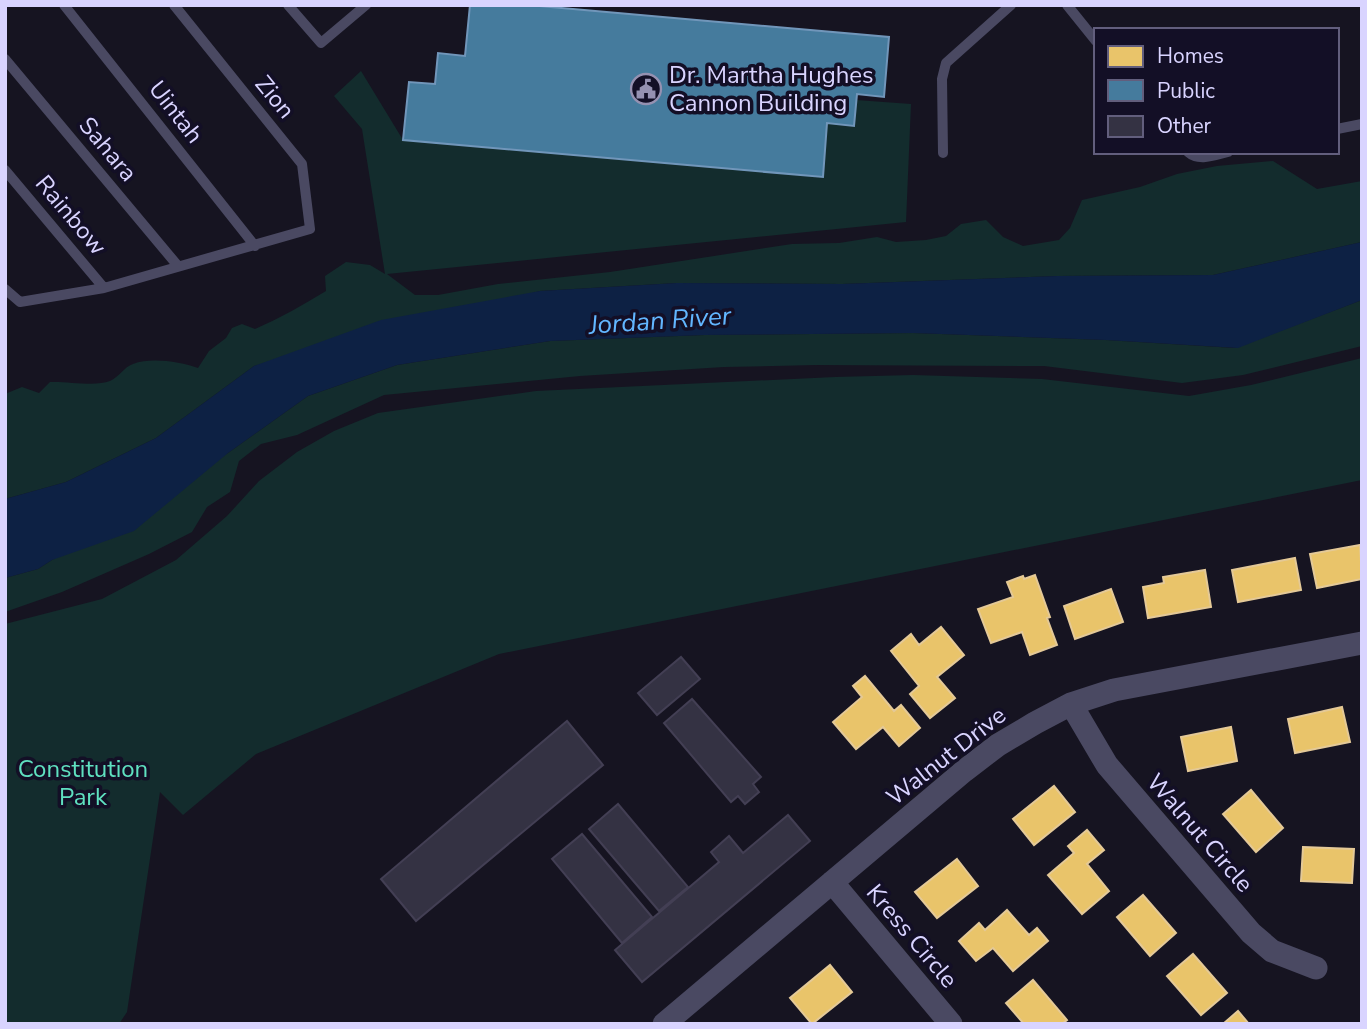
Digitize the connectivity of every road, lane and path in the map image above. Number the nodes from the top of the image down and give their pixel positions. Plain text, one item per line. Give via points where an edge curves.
1 (64, 5) edge
2 (174, 5) edge
3 (288, 5) edge
4 (366, 5) edge
5 (1011, 5) edge
6 (1067, 5) edge
7 (1094, 39) edge
8 (5, 59) edge
9 (1362, 124) edge
10 (1339, 129) edge
11 (943, 153) dead end
12 (1190, 154) edge
13 (1219, 154) edge
14 (5, 170) edge
15 (255, 246) junction
16 (178, 266) junction
17 (104, 288) junction
18 (5, 289) edge
19 (1362, 643) edge
20 (1071, 704) junction
21 (832, 882) junction
22 (1316, 968) dead end
23 (664, 1024) edge
24 (951, 1024) edge

1 - 15 lane, Uintah
2 - 15 lane, Zion via 302,164 310,229
3 - 4 lane via 321,43
5 - 11 lane via 946,63
6 - 7 lane
8 - 16 lane, Sahara
9 - 10 lane
12 - 13 lane via 1201,158
14 - 17 lane, Rainbow
15 - 16 lane
16 - 17 lane
17 - 18 lane via 20,302
19 - 20 street, Walnut Drive via 1157,680
20 - 21 street, Walnut Drive via 998,745
20 - 22 street, Walnut Circle via 1107,765 1251,933 1272,951
21 - 23 street, Walnut Drive
21 - 24 street, Kress Circle

